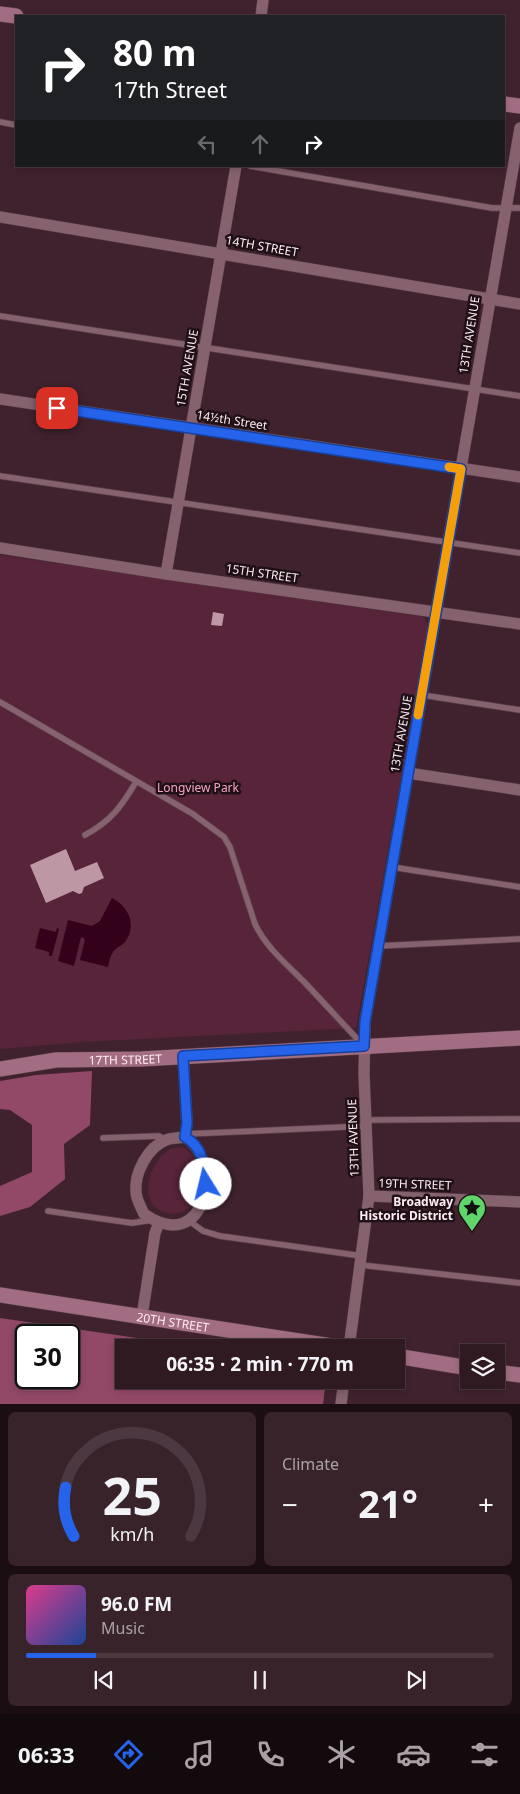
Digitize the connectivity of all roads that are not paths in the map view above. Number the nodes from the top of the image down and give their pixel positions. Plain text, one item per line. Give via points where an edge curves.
1 (263, 0) edge
2 (0, 14) edge
3 (261, 15) edge
4 (15, 16) edge
5 (505, 104) edge
6 (520, 106) edge
7 (0, 122) edge
8 (15, 125) edge
9 (520, 128) edge
10 (236, 167) edge
11 (256, 167) edge
12 (506, 208) junction
13 (520, 208) edge
14 (0, 217) edge
15 (221, 253) junction
16 (489, 299) junction
17 (520, 304) edge
18 (0, 316) edge
19 (205, 347) junction
20 (474, 389) junction
21 (520, 396) edge
22 (0, 399) edge
23 (191, 428) junction
24 (461, 469) junction
25 (0, 476) edge
26 (520, 478) edge
27 (178, 503) junction
28 (449, 542) junction
29 (0, 548) edge
30 (520, 553) edge
31 (166, 574) junction
32 (436, 611) junction
33 (520, 624) edge
34 (422, 695) junction
35 (0, 702) edge
36 (520, 710) edge
37 (408, 773) junction
38 (136, 782) junction
39 (520, 790) edge
40 (85, 835) dead end
41 (392, 867) junction
42 (520, 887) edge
43 (520, 939) edge
44 (378, 946) junction
45 (520, 1038) edge
46 (364, 1046) junction
47 (183, 1056) junction
48 (0, 1068) edge
49 (520, 1119) edge
50 (367, 1123) junction
51 (185, 1135) junction
52 (103, 1138) dead end
53 (166, 1140) junction
54 (370, 1196) junction
55 (520, 1202) edge
56 (48, 1211) dead end
57 (188, 1220) junction
58 (156, 1221) junction
59 (362, 1260) junction
60 (520, 1283) edge
61 (0, 1295) edge
62 (142, 1316) junction
63 (289, 1339) edge
64 (349, 1339) edge
65 (405, 1357) edge
66 (460, 1367) edge
67 (505, 1374) edge
68 (520, 1376) edge
69 (343, 1389) edge
70 (341, 1404) edge

1 - 3 street
2 - 4 street
5 - 6 street
7 - 8 lane
9 - 12 street, 13TH AVENUE
10 - 15 street, 15TH AVENUE
11 - 12 lane
12 - 13 lane
12 - 16 street, 13TH AVENUE
14 - 15 street, 14TH STREET
15 - 16 street, 14TH STREET
15 - 19 street, 15TH AVENUE
16 - 17 street, 14TH STREET
16 - 20 street, 13TH AVENUE
18 - 19 lane
19 - 20 lane
19 - 23 street, 15TH AVENUE
20 - 21 lane
20 - 24 street, 13TH AVENUE
22 - 23 street, 14½th Street
23 - 24 street, 14½th Street
23 - 27 street, 15TH AVENUE
24 - 26 street, 14½th Street
24 - 28 street, 13TH AVENUE
25 - 27 lane
27 - 28 lane
27 - 31 street, 15TH AVENUE
28 - 30 lane
28 - 32 street, 13TH AVENUE
29 - 31 street, 15TH STREET
31 - 32 street, 15TH STREET
32 - 33 street, 15TH STREET
32 - 34 street, 13TH AVENUE
34 - 36 lane
34 - 37 street, 13TH AVENUE
35 - 38 lane
37 - 39 street
37 - 41 street, 13TH AVENUE
38 - 40 lane via 116,814
38 - 46 lane via 193,814 224,837 260,936
41 - 42 lane
41 - 44 street, 13TH AVENUE
43 - 44 lane
44 - 46 street, 13TH AVENUE
45 - 46 street, 17TH STREET
46 - 47 street, 17TH STREET
46 - 50 street, 13TH AVENUE
47 - 48 street, 17TH STREET via 56,1060
47 - 51 street
49 - 50 lane
50 - 51 lane
50 - 54 street, 13TH AVENUE
51 - 53 street
51 - 57 street via 199,1150 206,1184 201,1206
52 - 53 lane via 159,1136
53 - 58 street via 143,1161 137,1180 139,1204 144,1214
54 - 55 street, 19TH STREET
54 - 59 street, 13TH AVENUE
56 - 58 lane via 132,1223
57 - 58 street via 174,1226
57 - 59 lane via 220,1236
58 - 62 street
59 - 60 lane
59 - 64 street, 13TH AVENUE
61 - 62 street, 20TH STREET
62 - 63 street, 20TH STREET
65 - 66 street
67 - 68 street
69 - 70 street

